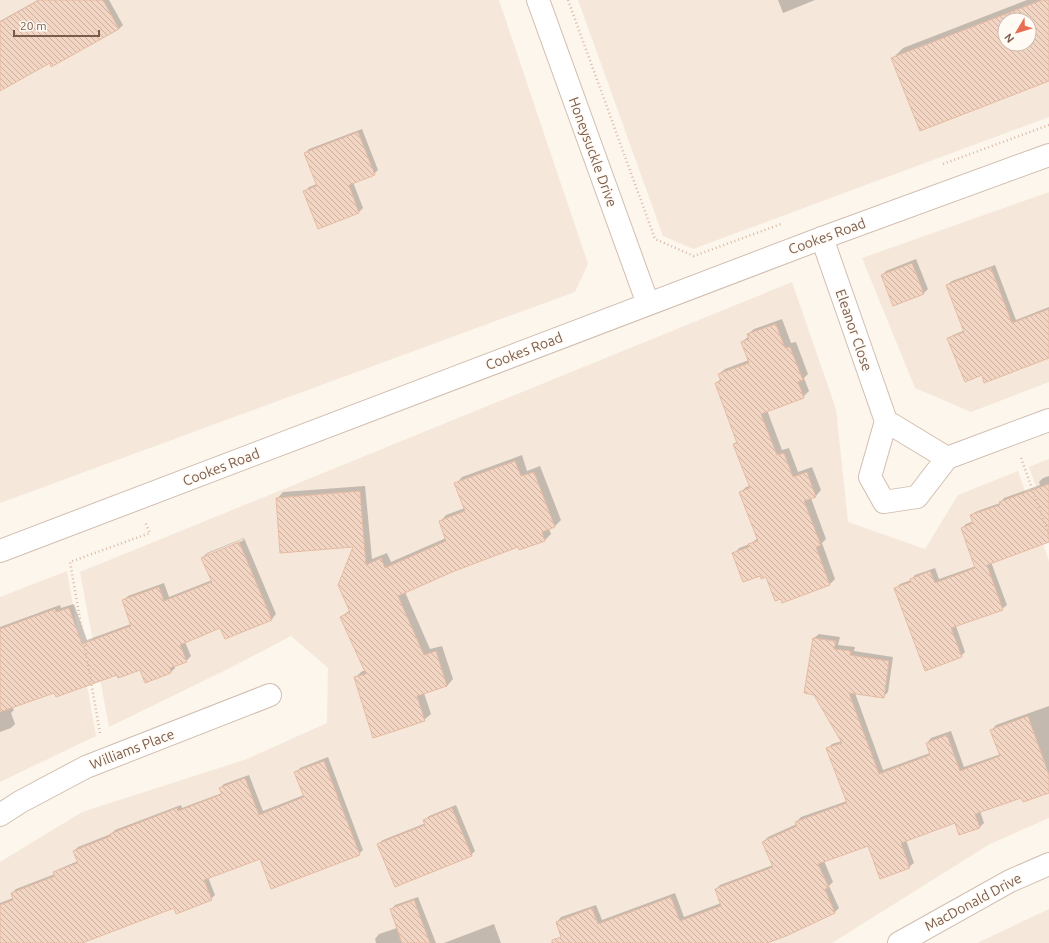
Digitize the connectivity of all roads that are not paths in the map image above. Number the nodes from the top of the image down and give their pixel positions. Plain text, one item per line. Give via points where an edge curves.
1 (538, 0) edge
2 (1049, 155) edge
3 (822, 238) junction
4 (648, 304) junction
5 (1049, 420) edge
6 (886, 421) junction
7 (947, 458) junction
8 (0, 551) edge
9 (270, 695) dead end
10 (0, 815) edge
11 (1049, 864) edge
12 (928, 936) edge
13 (899, 943) edge

1 - 4 street, Honeysuckle Drive
2 - 3 street, Cookes Road
3 - 4 street, Cookes Road
3 - 6 street, Eleanor Close
4 - 8 street, Cookes Road
5 - 7 street
6 - 7 street
6 - 7 street via 870,478 884,502 917,497
9 - 10 street, Williams Place via 86,767
11 - 12 street, MacDonald Drive via 1010,881
12 - 13 street, MacDonald Drive

